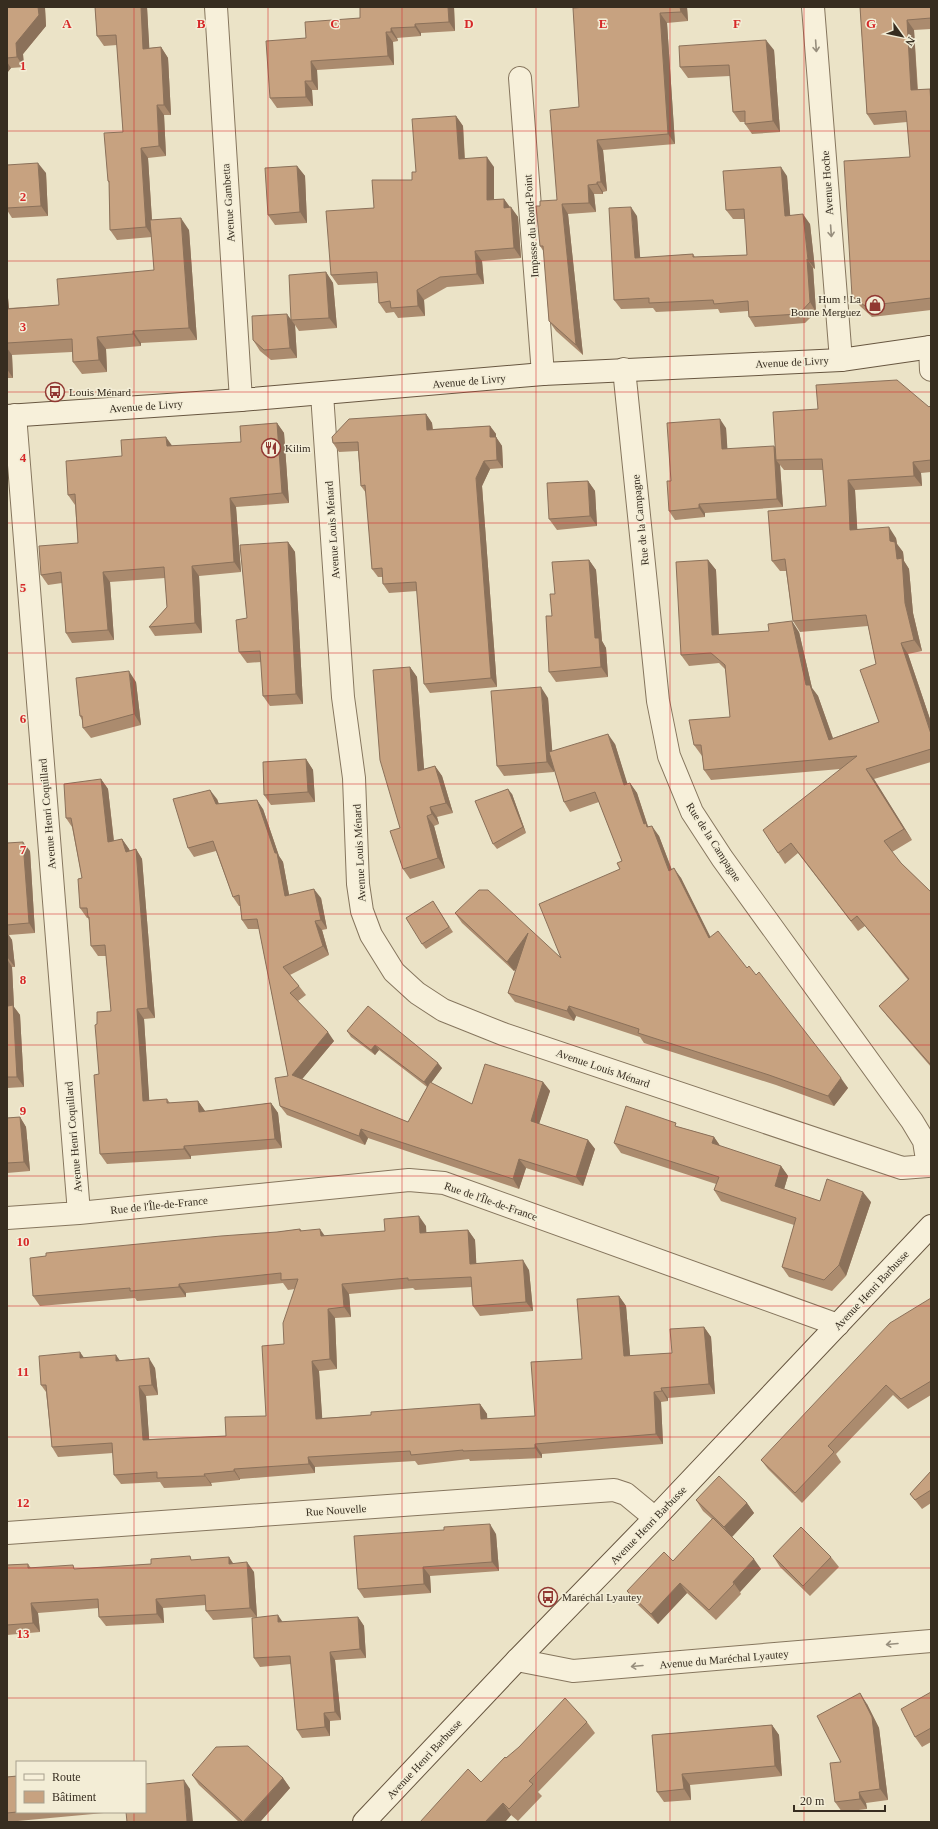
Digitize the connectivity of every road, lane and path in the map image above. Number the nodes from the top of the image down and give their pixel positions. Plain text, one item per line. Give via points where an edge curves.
1 (216, 7) edge
2 (813, 7) edge
3 (520, 78) dead end
4 (930, 347) edge
5 (841, 360) junction
6 (624, 369) junction
7 (931, 370) edge
8 (543, 374) junction
9 (322, 394) junction
10 (241, 400) junction
11 (11, 415) edge
12 (930, 1167) edge
13 (79, 1213) junction
14 (7, 1218) edge
15 (931, 1226) edge
16 (838, 1324) junction
17 (655, 1518) junction
18 (7, 1533) edge
19 (931, 1641) edge
20 (517, 1660) junction
21 (364, 1822) edge

1 - 10 street, Avenue Gambetta
2 -> 5 street, Avenue Hoche
3 - 8 street, Impasse du Rond-Point
4 - 5 street, Avenue de Livry
4 - 7 street
5 - 6 street, Avenue de Livry
6 - 8 street, Avenue de Livry
6 - 12 street, Rue de la Campagne via 658,701 669,756 692,812 722,858 912,1121 924,1141
8 - 9 street, Avenue de Livry
9 - 10 street, Avenue de Livry
9 - 12 street, Avenue Louis Ménard via 343,697 354,778 358,884 362,911 371,935 394,972 443,1010 503,1034 902,1168
10 - 11 street, Avenue de Livry
11 - 13 street, Avenue Henri Coquillard
13 - 14 street, Rue de l'Île-de-France
13 - 16 street, Rue de l'Île-de-France via 409,1180 444,1184
15 - 16 street, Avenue Henri Barbusse
16 - 17 street, Avenue Henri Barbusse
17 - 18 street, Rue Nouvelle via 626,1494 614,1490
17 - 20 street, Avenue Henri Barbusse
19 -> 20 street, Avenue du Maréchal Lyautey via 573,1671
20 - 21 street, Avenue Henri Barbusse

